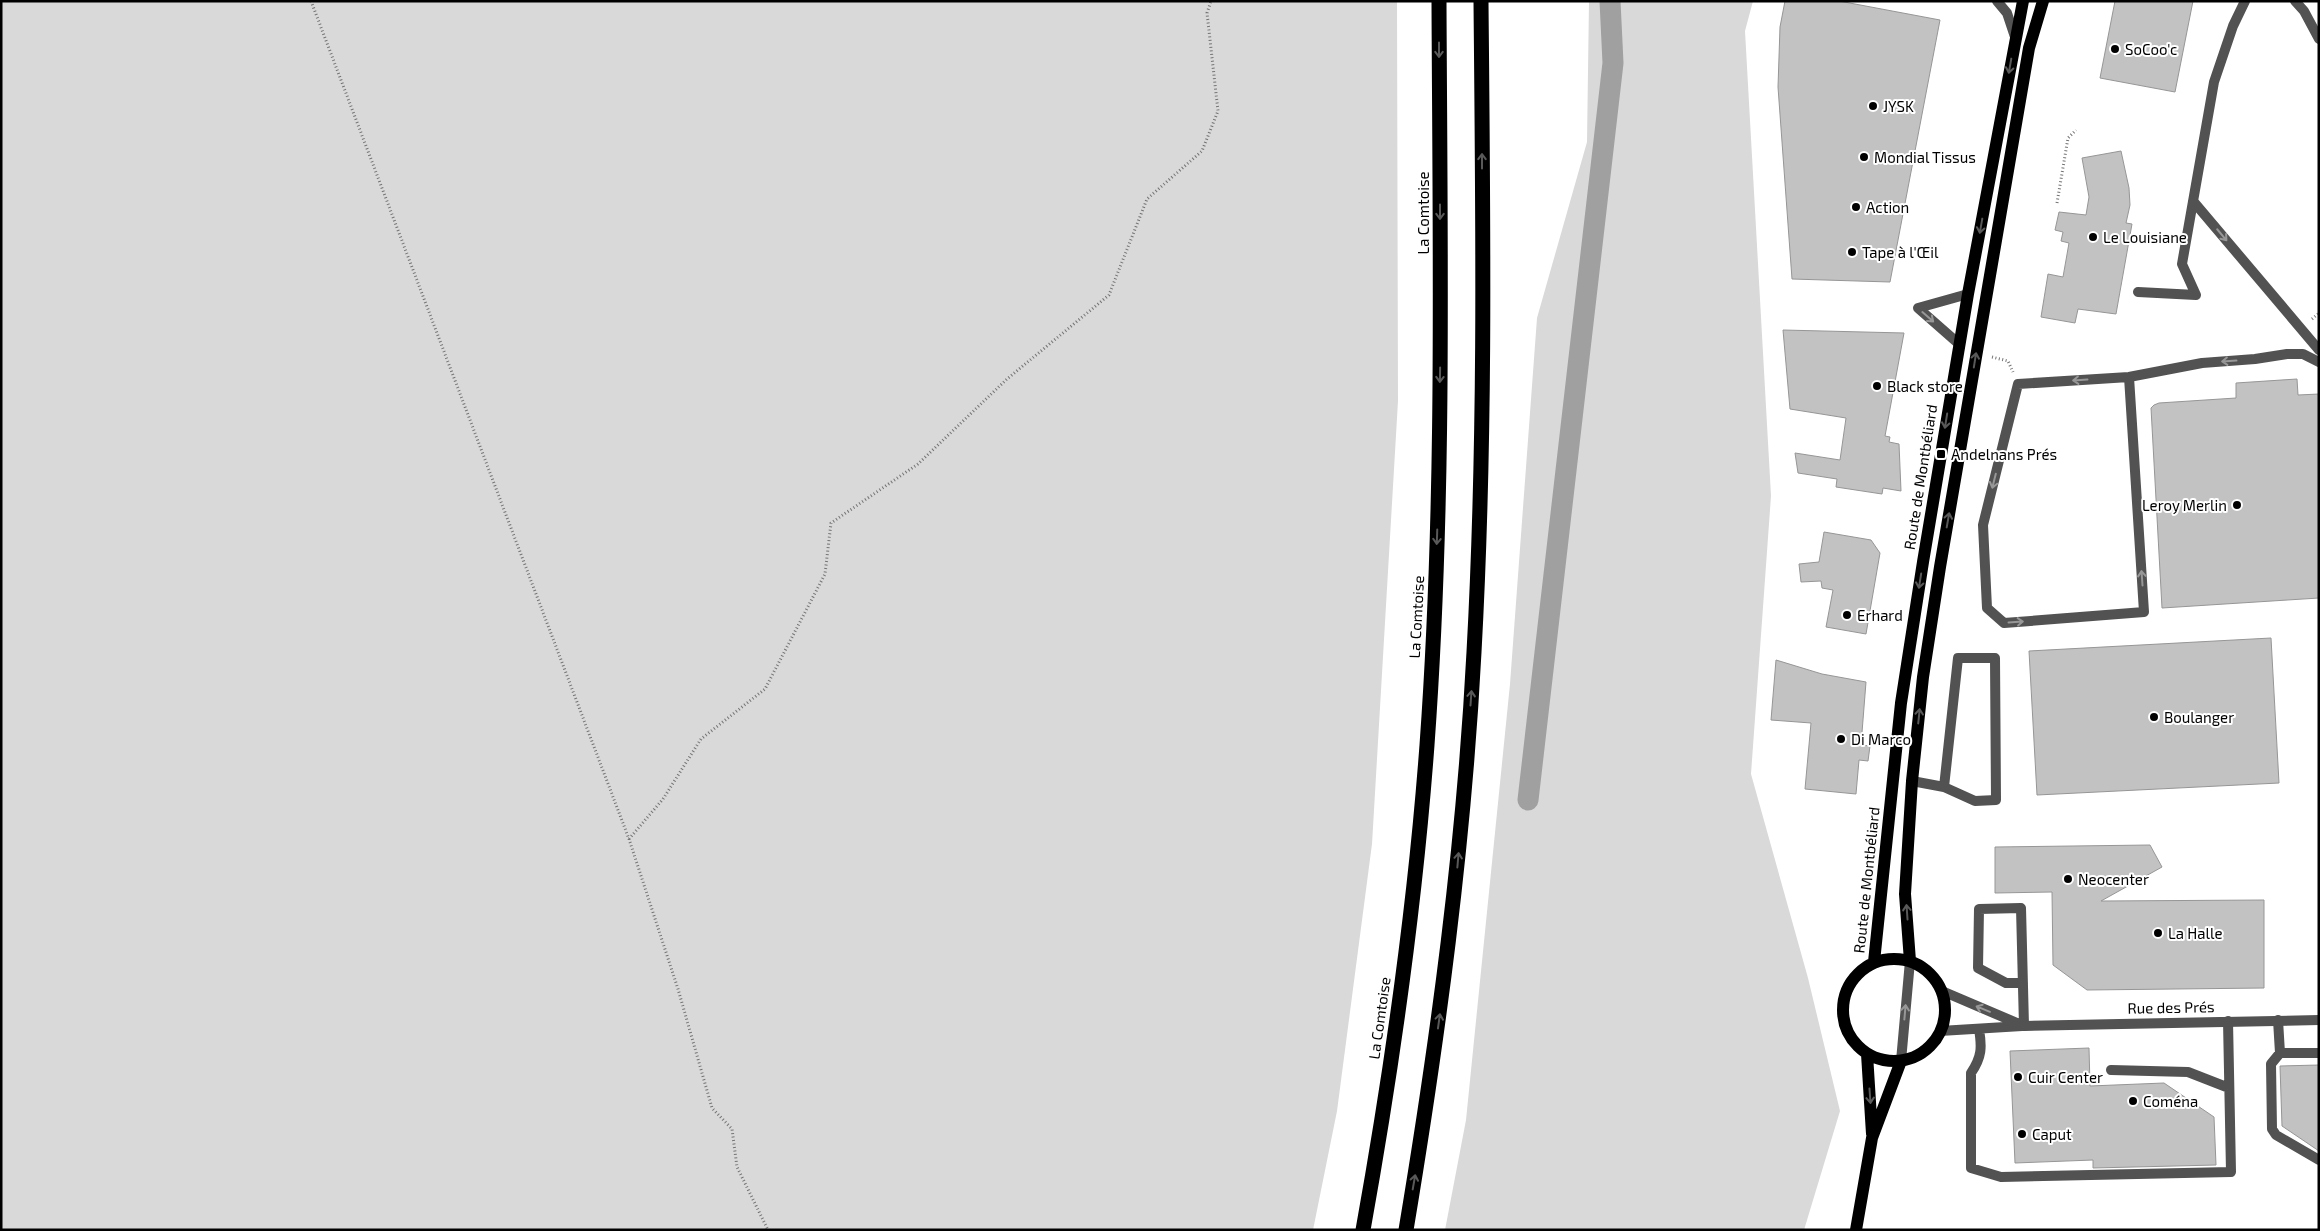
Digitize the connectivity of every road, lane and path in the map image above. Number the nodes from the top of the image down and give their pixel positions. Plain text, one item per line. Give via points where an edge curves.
1 (311, 1) edge
2 (1211, 1) edge
3 (1439, 1) edge
4 (1481, 1) edge
5 (1998, 1) edge
6 (2023, 1) edge
7 (2042, 1) edge
8 (2245, 1) edge
9 (2296, 1) edge
10 (2015, 37) junction
11 (2319, 39) edge
12 (2076, 130) dead end
13 (2193, 201) junction
14 (2057, 203) dead end
15 (2138, 292) dead end
16 (1968, 294) junction
17 (1959, 344) junction
18 (2319, 350) edge
19 (1976, 354) junction
20 (2319, 362) edge
21 (2129, 377) junction
22 (2018, 384) junction
23 (1912, 782) junction
24 (1944, 787) junction
25 (629, 839) junction
26 (1910, 961) junction
27 (1874, 962) junction
28 (2023, 984) junction
29 (1942, 991) junction
30 (2278, 1020) junction
31 (2319, 1020) edge
32 (2228, 1021) junction
33 (2024, 1026) junction
34 (1979, 1029) junction
35 (1940, 1031) junction
36 (2280, 1053) junction
37 (2319, 1053) edge
38 (1867, 1054) junction
39 (1901, 1061) junction
40 (2111, 1070) dead end
41 (2229, 1088) junction
42 (1872, 1138) junction
43 (2319, 1160) edge
44 (768, 1230) edge
45 (1363, 1230) edge
46 (1406, 1230) edge
47 (1856, 1230) edge

1 - 25 path
2 - 25 path via 1207,13 1218,111 1202,151 1147,199 1109,294 1007,379 918,464 831,523 825,574 764,689 701,739 663,799
3 -> 45 highway, La Comtoise via 1440,432 1428,725 1402,979 1381,1132
46 -> 4 highway via 1440,1015 1455,887 1474,653 1482,420
5 - 10 street via 2007,14
6 - 10 main road, Route de Montbéliard
7 - 19 main road via 2029,48
8 - 13 street via 2214,82
9 - 11 street
10 -> 16 main road, Route de Montbéliard
12 - 14 path via 2068,138
13 - 15 street via 2182,264 2196,295
13 -> 18 street
16 - 17 main road, Route de Montbéliard
16 -> 17 street via 1918,308
17 -> 27 main road, Route de Montbéliard via 1901,704
19 - 22 path via 2008,360
23 -> 19 main road via 1931,622
20 -> 21 street via 2303,354 2202,363
21 -> 22 street
22 -> 21 street via 1983,524 1987,608 2004,623 2144,612
23 - 24 street
26 -> 23 main road via 1905,894
24 - 24 street via 1976,801 1996,800 1995,658 1958,658
25 - 44 path via 678,989 712,1108 732,1129 738,1167
26 - 27 main road via 1886,959
26 - 29 main road via 1934,978
39 -> 26 street
27 - 38 main road via 1850,983 1842,1014 1846,1030
28 - 28 street via 2022,908 1979,909 1978,968 2006,983
28 - 33 street
33 -> 29 street
29 - 35 main road via 1945,1005
30 - 31 street, Rue des Prés
30 - 32 street, Rue des Prés
30 - 36 street
32 - 33 street, Rue des Prés
32 - 41 street
33 - 34 street, Rue des Prés
34 - 35 street, Rue des Prés
34 - 41 street via 1982,1048 1971,1073 1972,1168 2001,1177 2231,1172
35 - 39 main road via 1931,1045 1917,1056
36 - 37 street
36 - 43 street via 2271,1064 2272,1129 2276,1135
38 - 39 main road via 1883,1060
38 -> 42 main road
39 - 42 main road
40 - 41 street via 2188,1072
42 - 47 main road

